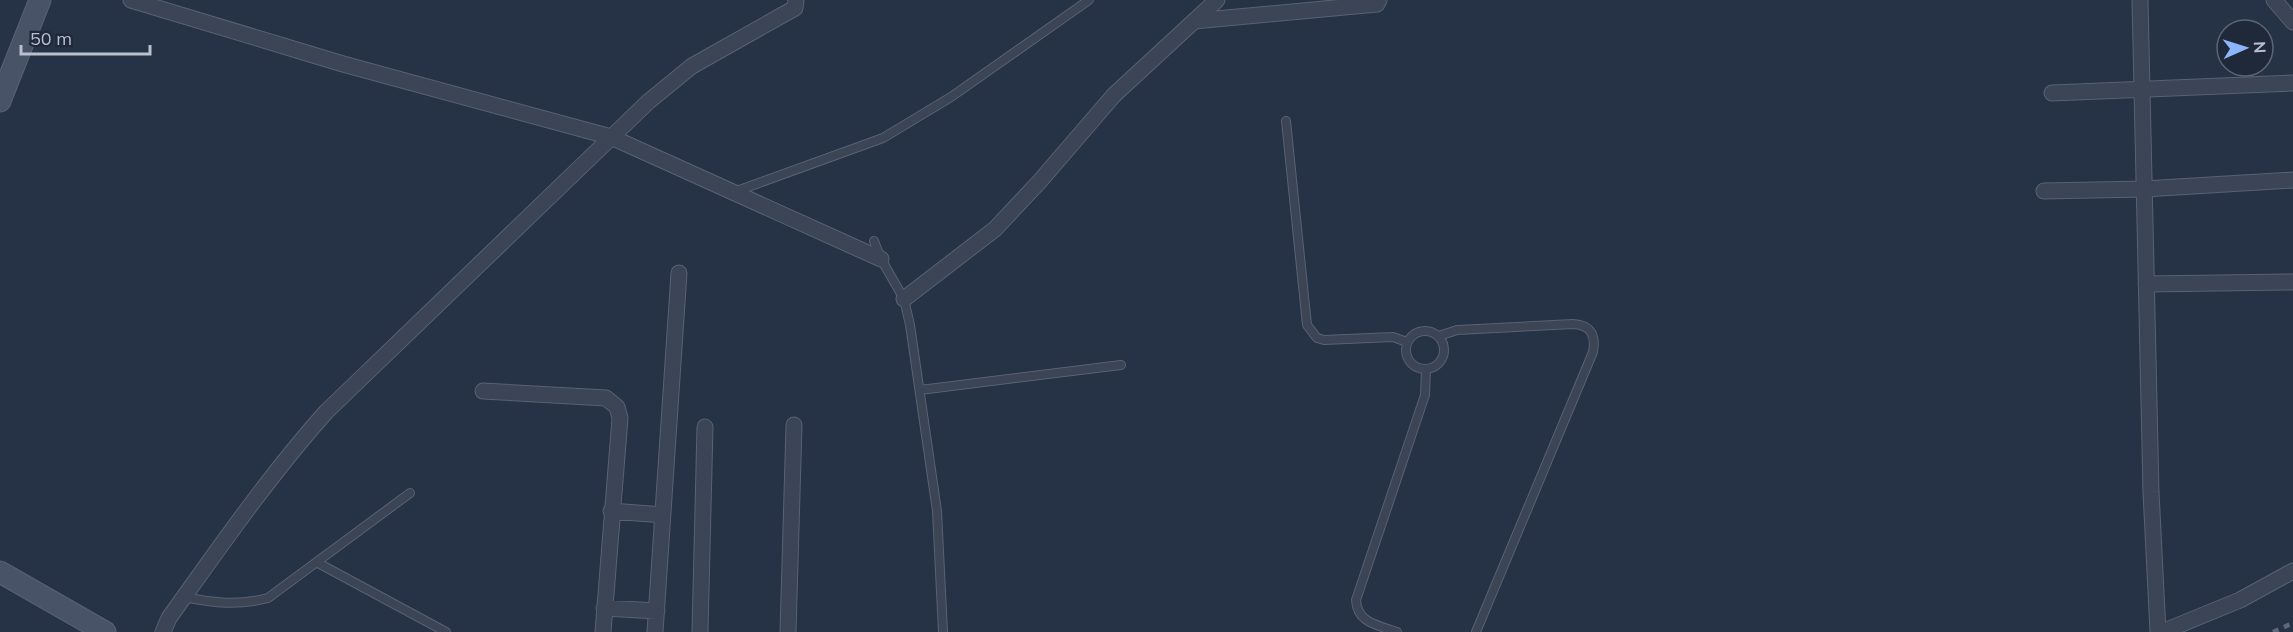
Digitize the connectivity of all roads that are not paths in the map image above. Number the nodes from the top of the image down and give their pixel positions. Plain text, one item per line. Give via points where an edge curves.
1 (40, 0) edge
2 (131, 0) edge
3 (810, 0) edge
4 (1089, 0) edge
5 (1217, 0) edge
6 (1379, 0) edge
7 (2140, 0) edge
8 (2274, 0) edge
9 (795, 4) edge
10 (1194, 21) junction
11 (2293, 22) edge
12 (5, 77) edge
13 (2293, 83) edge
14 (2140, 90) junction
15 (2052, 93) dead end
16 (0, 101) edge
17 (1286, 121) dead end
18 (611, 137) junction
19 (2293, 180) edge
20 (2144, 189) junction
21 (2044, 191) dead end
22 (732, 192) junction
23 (874, 241) dead end
24 (881, 259) junction
25 (679, 273) dead end
26 (2293, 282) edge
27 (2146, 284) junction
28 (904, 298) junction
29 (1439, 336) junction
30 (1407, 342) junction
31 (1121, 365) dead end
32 (1426, 369) junction
33 (920, 390) junction
34 (483, 391) dead end
35 (794, 425) dead end
36 (705, 427) dead end
37 (410, 493) dead end
38 (611, 512) junction
39 (663, 515) junction
40 (318, 563) junction
41 (2293, 571) edge
42 (0, 572) edge
43 (184, 597) junction
44 (604, 608) junction
45 (657, 611) junction
46 (81, 626) edge
47 (105, 632) edge
48 (163, 632) edge
49 (446, 632) edge
50 (603, 632) edge
51 (655, 632) edge
52 (700, 632) edge
53 (788, 632) edge
54 (944, 632) edge
55 (1397, 632) edge
56 (1476, 632) edge
57 (2160, 632) edge

1 - 12 main road
2 - 18 street via 343,64
3 - 9 street
4 - 22 lane via 951,97 883,138
5 - 10 street
6 - 10 street via 1377,4
7 - 14 street
8 - 11 street
9 - 18 street via 692,66
10 - 28 street via 1114,95 995,229
12 - 16 main road
13 - 14 street
14 - 15 street
14 - 20 street
17 - 30 lane via 1307,325 1317,338 1324,340 1393,337
18 - 22 street
18 - 43 street via 326,412
19 - 20 street
20 - 21 street
20 - 27 street
22 - 24 street
23 - 24 lane
24 - 28 lane
25 - 39 street
26 - 27 street
27 - 57 street via 2151,492
28 - 33 lane
29 - 30 lane via 1422,330
29 - 32 lane via 1444,347 1441,359
29 - 56 lane via 1457,330 1584,324 1595,340
30 - 32 lane via 1408,360
31 - 33 lane
32 - 55 lane via 1425,395 1356,600 1359,615 1365,620
33 - 54 lane via 937,511
34 - 38 street via 606,398 616,407 620,418
35 - 53 street
36 - 52 street
37 - 40 lane
38 - 39 street
38 - 44 street
39 - 45 street
40 - 43 lane via 268,598 245,604
40 - 49 lane
41 - 57 street via 2240,600
42 - 46 main road
43 - 48 street
44 - 45 street
44 - 50 street
45 - 51 street
46 - 47 main road

